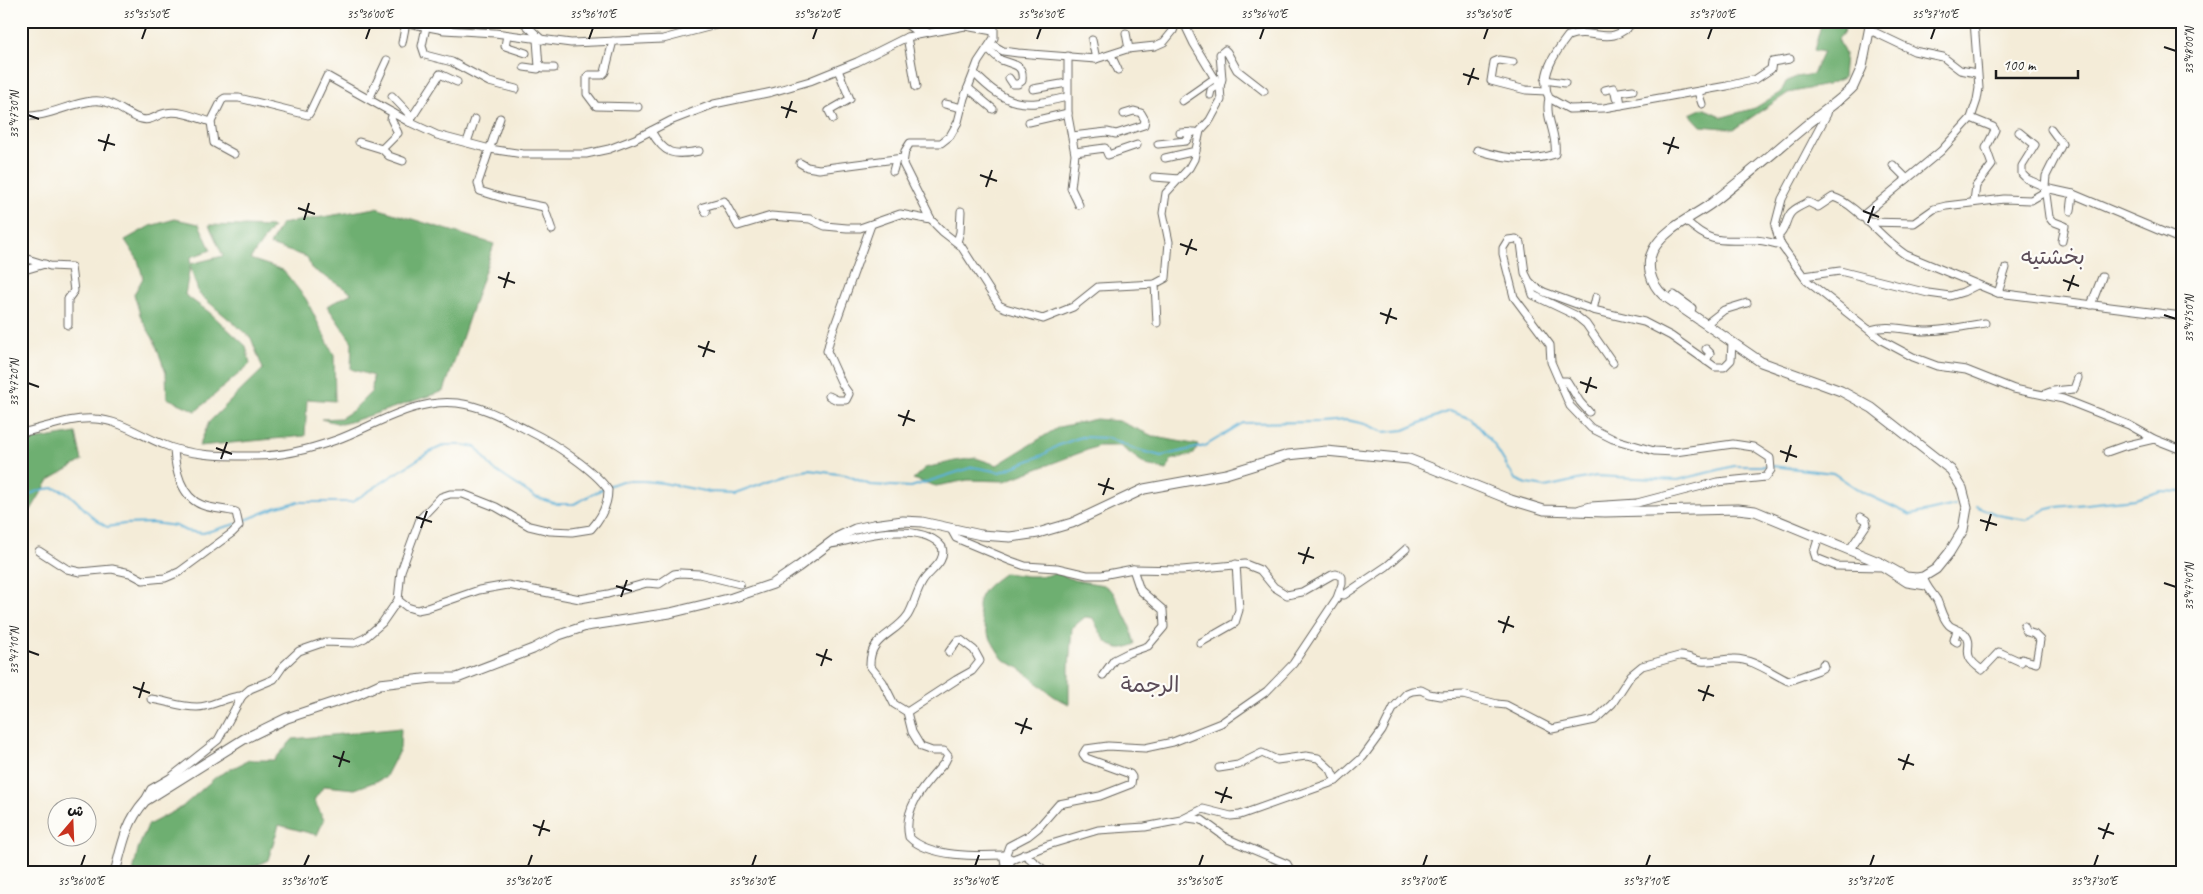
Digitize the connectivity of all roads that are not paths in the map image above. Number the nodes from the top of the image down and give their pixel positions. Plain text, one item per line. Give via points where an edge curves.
1 (397, 21) edge
2 (522, 21) edge
3 (731, 21) edge
4 (902, 21) edge
5 (994, 21) edge
6 (1177, 21) edge
7 (1183, 21) edge
8 (1634, 21) edge
9 (1974, 21) edge
10 (406, 23) junction
11 (932, 23) dead end
12 (915, 24) edge
13 (1871, 25) edge
14 (426, 27) junction
15 (993, 32) junction
16 (1126, 33) dead end
17 (923, 34) junction
18 (507, 35) junction
19 (907, 37) junction
20 (540, 40) junction
21 (1092, 40) dead end
22 (613, 41) junction
23 (402, 43) dead end
24 (990, 47) junction
25 (1129, 49) junction
26 (526, 53) dead end
27 (1111, 54) junction
28 (1068, 56) junction
29 (1096, 58) junction
30 (1790, 59) dead end
31 (387, 60) dead end
32 (1513, 62) dead end
33 (540, 64) junction
34 (524, 67) dead end
35 (554, 68) dead end
36 (838, 70) junction
37 (1118, 70) dead end
38 (1976, 73) junction
39 (974, 74) junction
40 (1009, 78) dead end
41 (1215, 78) junction
42 (1545, 80) junction
43 (457, 82) dead end
44 (1067, 83) junction
45 (1565, 83) dead end
46 (1219, 86) junction
47 (916, 87) dead end
48 (968, 88) junction
49 (516, 89) dead end
50 (1033, 89) dead end
51 (1605, 90) dead end
52 (1633, 90) dead end
53 (1264, 91) dead end
54 (1546, 91) junction
55 (1698, 92) junction
56 (392, 96) dead end
57 (1210, 96) dead end
58 (1067, 97) junction
59 (1549, 98) junction
60 (369, 99) junction
61 (1182, 101) dead end
62 (945, 104) dead end
63 (1702, 104) dead end
64 (1619, 105) junction
65 (1829, 106) junction
66 (638, 107) dead end
67 (962, 108) junction
68 (993, 109) dead end
69 (393, 113) junction
70 (1068, 113) junction
71 (1124, 114) dead end
72 (21, 116) edge
73 (500, 118) dead end
74 (1971, 118) junction
75 (475, 119) dead end
76 (832, 119) dead end
77 (410, 120) junction
78 (211, 122) junction
79 (1029, 122) dead end
80 (2051, 129) dead end
81 (651, 131) junction
82 (1196, 132) junction
83 (2019, 132) dead end
84 (1180, 134) dead end
85 (1072, 136) junction
86 (359, 142) dead end
87 (467, 142) junction
88 (1158, 144) dead end
89 (1137, 145) dead end
90 (382, 149) junction
91 (490, 149) junction
92 (1476, 150) dead end
93 (699, 151) dead end
94 (1075, 152) junction
95 (1196, 152) junction
96 (234, 154) dead end
97 (1166, 158) dead end
98 (899, 159) junction
99 (403, 161) dead end
100 (800, 163) dead end
101 (1893, 165) dead end
102 (893, 171) dead end
103 (1154, 177) dead end
104 (1180, 179) junction
105 (1906, 180) junction
106 (1906, 189) dead end
107 (2046, 189) junction
108 (2074, 194) junction
109 (1953, 196) dead end
110 (1974, 201) junction
111 (1079, 205) dead end
112 (1949, 205) junction
113 (961, 211) dead end
114 (2072, 211) dead end
115 (706, 212) dead end
116 (1954, 212) dead end
117 (931, 220) junction
118 (1685, 220) junction
119 (1864, 220) junction
120 (871, 225) junction
121 (552, 230) dead end
122 (1778, 236) junction
123 (2182, 240) edge
124 (2062, 241) dead end
125 (956, 242) junction
126 (1781, 245) junction
127 (21, 257) edge
128 (46, 264) junction
129 (2006, 268) dead end
130 (21, 271) edge
131 (1804, 276) junction
132 (2102, 277) dead end
133 (1529, 281) junction
134 (1155, 284) junction
135 (1977, 285) junction
136 (1998, 293) junction
137 (1674, 295) dead end
138 (1596, 297) dead end
139 (1747, 303) dead end
140 (2091, 305) junction
141 (1593, 310) junction
142 (1690, 314) junction
143 (2182, 316) edge
144 (1984, 323) dead end
145 (68, 324) dead end
146 (1157, 324) dead end
147 (1706, 324) junction
148 (1870, 330) junction
149 (1732, 343) junction
150 (1706, 349) dead end
151 (1706, 360) junction
152 (1613, 363) dead end
153 (2078, 378) dead end
154 (1560, 381) junction
155 (2046, 394) junction
156 (829, 396) dead end
157 (1589, 412) dead end
158 (21, 433) edge
159 (2154, 439) junction
160 (174, 449) junction
161 (2182, 450) edge
162 (2107, 452) dead end
163 (1573, 512) junction
164 (1861, 517) dead end
165 (951, 529) junction
166 (1819, 536) junction
167 (830, 544) junction
168 (1850, 549) junction
169 (1406, 550) dead end
170 (39, 551) dead end
171 (1236, 564) junction
172 (1132, 569) junction
173 (1924, 582) junction
174 (740, 584) dead end
175 (1339, 594) junction
176 (398, 600) junction
177 (2024, 626) dead end
178 (1957, 630) junction
179 (1958, 642) dead end
180 (1200, 643) dead end
181 (949, 652) dead end
182 (1823, 664) dead end
183 (1104, 675) dead end
184 (242, 696) junction
185 (151, 699) dead end
186 (907, 712) junction
187 (1219, 768) dead end
188 (1336, 782) junction
189 (145, 801) junction
190 (1188, 818) junction
191 (1024, 854) junction
192 (1007, 859) junction
193 (1291, 872) edge
194 (115, 873) edge
195 (1002, 873) edge
196 (1048, 873) edge

1 - 10 street
2 - 20 street
3 - 22 street via 663,39
4 - 17 street
5 - 15 street
6 - 25 street via 1164,42
7 - 41 street
8 - 42 street via 1614,36 1568,36
9 - 38 street
10 - 14 street
10 - 23 street
11 - 12 street
12 - 17 street
13 - 38 street via 1914,51 1943,57 1960,70
13 - 65 main road via 1858,78 1846,94
14 - 18 street
14 - 49 street via 422,46 425,55 452,62 489,82
15 - 17 street via 964,26
15 - 24 street
16 - 25 street
17 - 19 street
18 - 20 street
18 - 26 street via 505,46
19 - 36 street
19 - 47 street
20 - 22 street
20 - 33 street
21 - 29 street
22 - 66 street via 604,72 587,77 587,94 596,106
24 - 28 street via 1052,58
24 - 39 street via 978,62
24 - 40 street via 1000,59 1022,70 1022,81 1018,84 1013,84
25 - 27 street
27 - 29 street
27 - 37 street
28 - 29 street
28 - 44 street
30 - 55 street via 1772,62 1771,69 1756,79
31 - 60 street
32 - 54 street via 1494,62 1491,82
33 - 34 street via 538,69
33 - 35 street via 543,68
36 - 76 street via 850,99 829,111
36 - 81 street via 782,89 714,104
38 - 74 street via 1978,95
39 - 48 street
39 - 58 street via 986,86 1016,103
41 - 46 street
41 - 61 street
42 - 45 street
42 - 54 street
43 - 77 street via 440,74
44 - 50 street
44 - 58 street
46 - 53 street via 1222,79 1220,54 1224,50 1237,70
46 - 57 street via 1211,90
46 - 82 street via 1221,100 1217,110
48 - 67 street
48 - 68 street
51 - 64 street via 1614,88
52 - 64 street via 1619,92
54 - 59 street
55 - 63 street
55 - 64 street
56 - 77 street
58 - 70 street
59 - 64 street via 1569,109
59 - 92 street via 1546,108 1556,145 1555,154 1506,159
60 - 69 street
60 - 78 street via 327,76 308,115 239,98 225,98
62 - 67 street
65 - 118 main road via 1713,202
65 - 122 street via 1782,199 1775,226
67 - 98 street via 956,127 946,139 935,144 910,143
69 - 77 street
69 - 90 street via 391,119 398,133
70 - 79 street
70 - 85 street
71 - 85 street via 1141,113 1144,125 1116,134
72 - 78 street via 48,114 99,100 142,119 154,119 167,112
73 - 91 street
74 - 105 street via 1952,141
74 - 110 street via 1995,130 1986,148 1992,164 1976,186
75 - 87 street
77 - 87 street via 437,135
78 - 96 street via 214,143
80 - 107 street via 2062,144 2046,176
81 - 91 street via 609,149 586,154 523,154
81 - 93 street via 670,153 679,155
82 - 84 street
82 - 88 street via 1186,141
82 - 95 street
83 - 107 street via 2035,145 2022,166 2022,174
85 - 94 street
86 - 90 street
87 - 91 street
89 - 94 street via 1108,155 1104,148
90 - 99 street via 389,156
91 - 121 street via 478,182 480,191 544,207
94 - 111 street via 1071,188
95 - 97 street
95 - 104 street
98 - 100 street via 819,169
98 - 102 street
98 - 117 street
101 - 105 street
103 - 104 street
104 - 134 street via 1166,193 1163,205 1169,242 1168,272 1166,278
105 - 106 street
105 - 119 street
107 - 108 street
107 - 110 street via 2031,200
107 - 124 street via 2049,217 2065,226
108 - 114 street
108 - 123 street
109 - 112 street
110 - 112 street
112 - 116 street
112 - 119 street via 1934,209 1914,224
113 - 125 street
115 - 120 street via 703,207 724,201 738,226 771,216 847,228
117 - 120 street via 900,214
117 - 125 street
118 - 126 street via 1707,237
118 - 142 main road via 1654,248 1650,267 1658,291
119 - 122 street via 1838,199 1833,198 1818,207 1808,202 1791,212 1784,232
119 - 135 street via 1906,255
120 - 156 street via 827,351 849,394 846,400
122 - 126 street
125 - 134 street via 1000,305 1036,318 1048,318 1065,311 1098,287
126 - 131 street
127 - 128 street
128 - 130 street
128 - 145 street via 71,267 73,272 74,291 68,299
129 - 136 street
131 - 135 street via 1840,271 1950,296
131 - 148 street
132 - 140 street
133 - 141 street via 1544,292
133 - 152 street via 1533,295 1586,324
133 - 154 street via 1521,243 1516,239 1508,240 1503,254 1514,297 1547,341 1551,362
134 - 146 street
135 - 136 street
136 - 140 street
137 - 142 street via 1692,308
138 - 141 street
139 - 147 street via 1724,310
140 - 143 street
141 - 151 street via 1644,322 1684,343
142 - 147 main road
144 - 148 street via 1925,331 1893,327
147 - 149 main road
148 - 155 street via 1883,341 1923,362 1966,370 2014,389
149 - 151 street via 1733,353 1727,365 1720,368
149 - 173 main road via 1761,362 1860,400 1952,470 1966,500 1963,530
150 - 151 street via 1710,354
153 - 155 street via 2074,389
154 - 157 street via 1567,381
154 - 163 street via 1575,414 1600,434 1664,452 1733,444 1753,447 1766,454 1772,467 1766,477 1716,482 1637,504 1592,506
155 - 159 street via 2124,423
158 - 160 street via 72,420 97,419 120,425
159 - 161 street
159 - 162 street
160 - 170 street via 186,496 202,505 236,512 239,526 232,533 179,572 164,578 143,580 112,569 80,572 67,569
160 - 176 street via 222,456 294,453 413,409 458,403 489,411 541,437 602,480 608,490 601,518 591,529 572,532 528,526 496,507 463,494 441,497 420,519 412,536 401,571
163 - 165 main road via 1526,505 1409,459 1326,451 1288,455 1226,474 1144,489 1072,523 1038,533 995,537
163 - 166 main road via 1738,509 1764,513
164 - 168 street via 1867,524
165 - 167 main road via 903,521 855,529
165 - 172 street via 956,538 1025,566 1058,568 1093,576
166 - 168 main road
166 - 173 street via 1814,552 1816,558 1836,566 1882,567 1907,583
167 - 186 street via 872,534 897,533 928,537 942,547 941,559 922,582 908,614 895,629 880,638 870,662 894,704
167 - 189 main road via 773,584 732,598 670,613 586,626 456,678 380,684 312,709 244,739
168 - 173 main road via 1906,577
169 - 175 street via 1344,595
171 - 172 street via 1182,570
171 - 175 street via 1260,570 1274,587 1287,595 1340,575
171 - 180 street via 1239,610 1235,623
172 - 183 street via 1140,590 1163,610 1164,627 1148,646 1114,660
173 - 178 street via 1944,618
174 - 176 street via 680,573 659,584 647,583 580,599 508,585 478,590 417,610
175 - 192 street via 1286,673 1267,691 1221,723 1199,734 1145,748 1108,746 1086,749 1083,754 1086,758 1130,774 1131,784 1100,796 1059,804 1038,828 1011,844
176 - 184 street via 382,623 365,638 354,643 325,642 299,651 274,679 250,688
177 - 178 street via 2027,632 2040,640 2036,663 2022,659 2020,662 1999,652 1982,670 1968,656 1965,633
178 - 179 street via 1954,640
181 - 186 street via 962,640 974,650 980,661 972,671
182 - 188 street via 1819,670 1788,681 1747,661 1696,661 1685,655 1679,656 1642,666 1631,675 1612,704 1596,720 1552,729 1506,705 1463,695 1440,696 1412,690 1394,707 1363,758
184 - 185 street via 197,707
184 - 189 street via 218,740 170,778 151,788
186 - 192 street via 912,732 921,747 944,751 948,756 915,801 909,816 909,837 938,853
187 - 188 street via 1238,765 1262,753 1277,760 1312,756 1327,766
188 - 190 street via 1240,815 1203,809
189 - 194 main road via 125,832
190 - 191 street via 1145,827 1098,830
190 - 193 street via 1206,822 1228,839 1287,864
191 - 192 street
191 - 196 street
192 - 195 street

